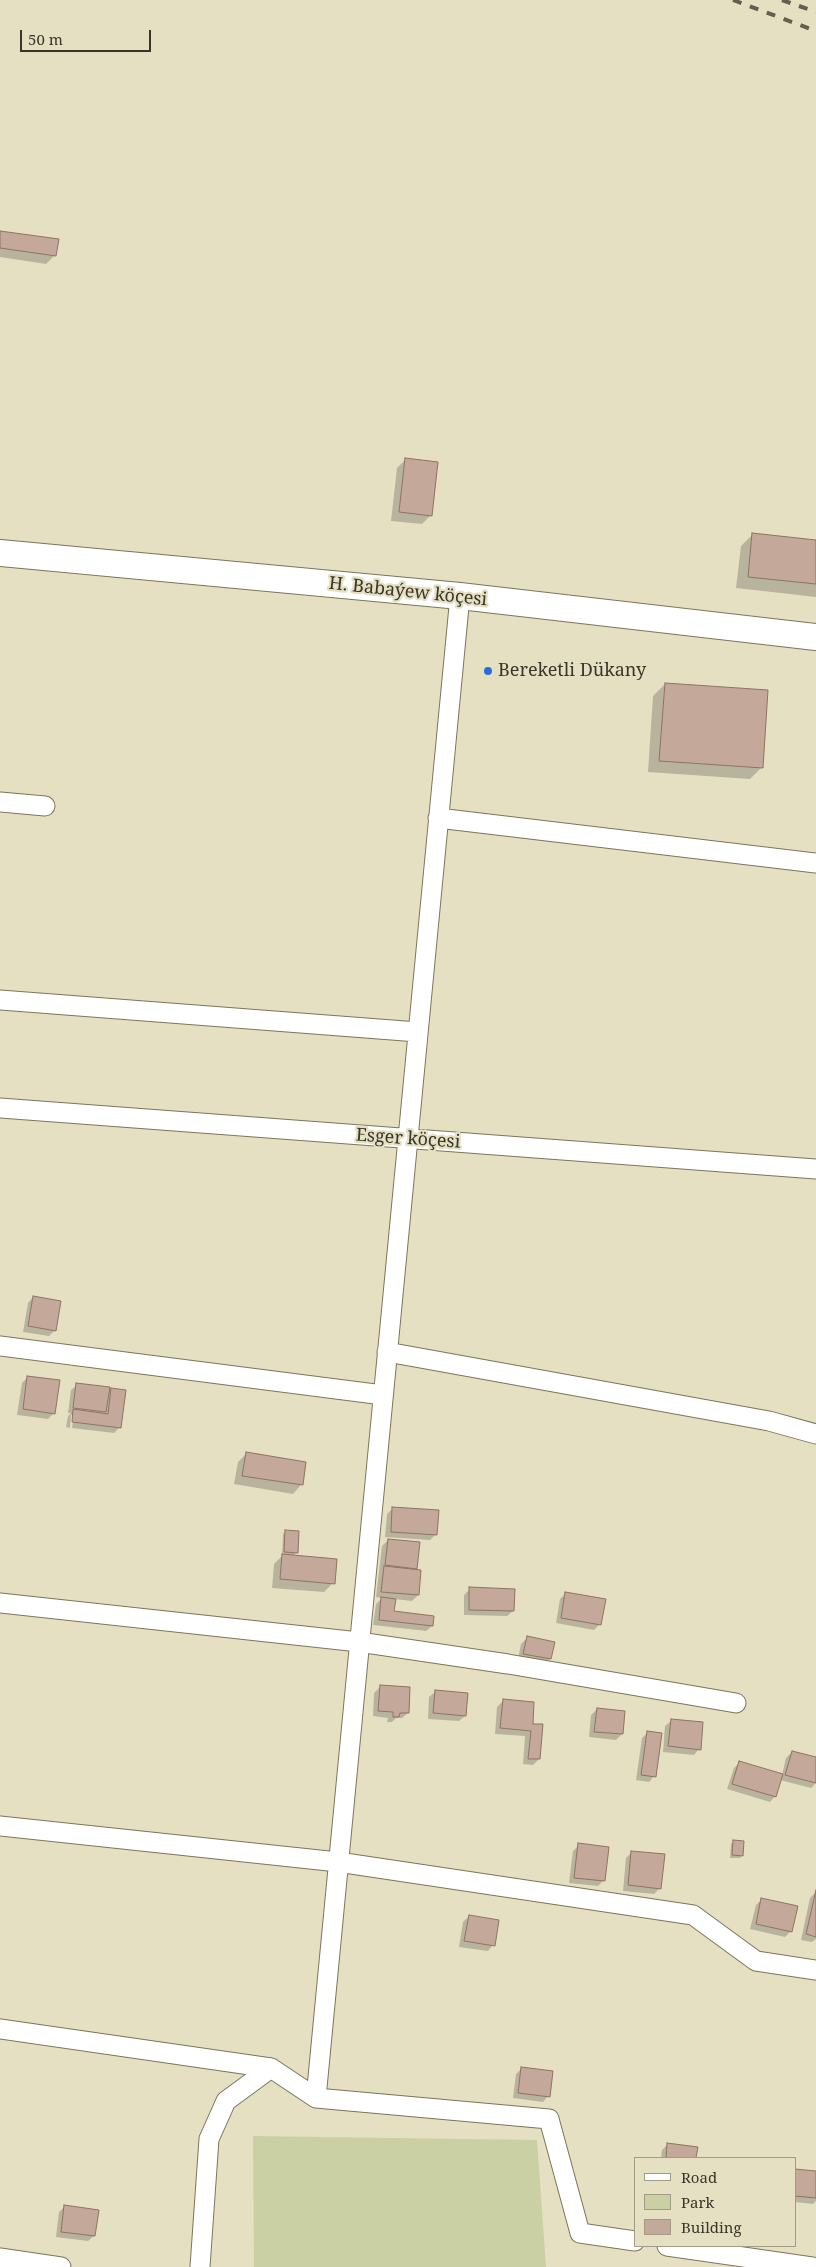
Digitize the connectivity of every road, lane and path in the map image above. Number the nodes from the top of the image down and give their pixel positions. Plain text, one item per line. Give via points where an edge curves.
1 (0, 553) edge
2 (460, 596) junction
3 (816, 637) edge
4 (0, 802) edge
5 (45, 806) dead end
6 (438, 818) junction
7 (816, 863) edge
8 (0, 1000) edge
9 (418, 1032) junction
10 (0, 1108) edge
11 (408, 1139) junction
12 (816, 1169) edge
13 (0, 1346) edge
14 (387, 1352) junction
15 (383, 1395) junction
16 (816, 1434) edge
17 (0, 1603) edge
18 (359, 1642) junction
19 (736, 1703) dead end
20 (0, 1826) edge
21 (338, 1862) junction
22 (816, 1970) edge
23 (0, 2029) edge
24 (271, 2068) junction
25 (316, 2098) junction
26 (634, 2241) edge
27 (674, 2247) edge
28 (0, 2258) edge
29 (61, 2267) edge
30 (200, 2267) edge
31 (812, 2267) edge

1 - 2 street, H. Babaýew köçesi
2 - 3 street, H. Babaýew köçesi
2 - 6 street
4 - 5 street
6 - 7 street
6 - 9 street
8 - 9 street
9 - 11 street
10 - 11 street, Esger köçesi
11 - 12 street, Esger köçesi
11 - 14 street
13 - 15 street
14 - 15 street
14 - 16 street via 769,1421
15 - 18 street
17 - 18 street
18 - 19 street
18 - 21 street
20 - 21 street
21 - 22 street via 693,1915 756,1961
21 - 25 street
23 - 24 street
24 - 25 street
24 - 30 street via 226,2101 209,2139
25 - 26 street via 549,2119 580,2233
27 - 31 street
28 - 29 street

